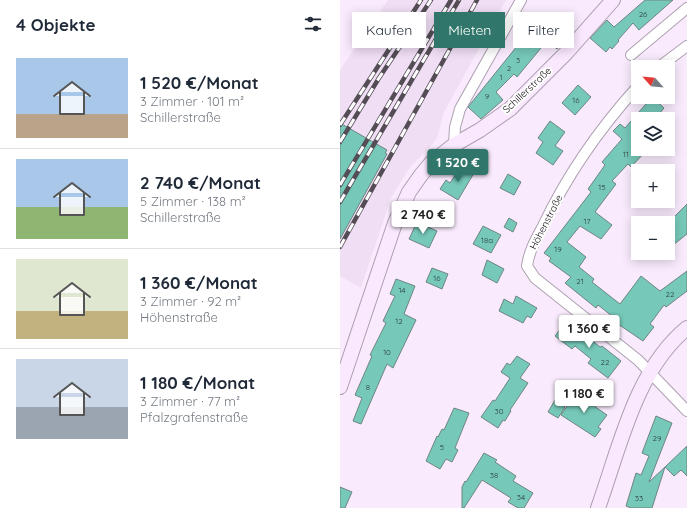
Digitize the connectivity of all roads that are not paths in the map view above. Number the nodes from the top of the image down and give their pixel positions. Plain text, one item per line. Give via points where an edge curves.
1 (521, 0) edge
2 (613, 0) edge
3 (687, 8) edge
4 (687, 46) edge
5 (631, 55) dead end
6 (668, 60) edge
7 (631, 93) edge
8 (454, 145) junction
9 (687, 328) edge
10 (651, 372) junction
11 (340, 387) edge
12 (687, 411) edge
13 (598, 508) edge

1 - 8 street via 460,109
2 - 8 street, Schillerstraße via 566,53 510,109
3 - 5 street
4 - 6 street
7 - 10 street, Höhenstraße via 592,143 565,185 531,249 527,266 535,278
8 - 11 street, Schillerstraße via 431,163 409,192
9 - 10 street via 662,354
10 - 12 street, Höhenstraße
10 - 13 street via 630,417

